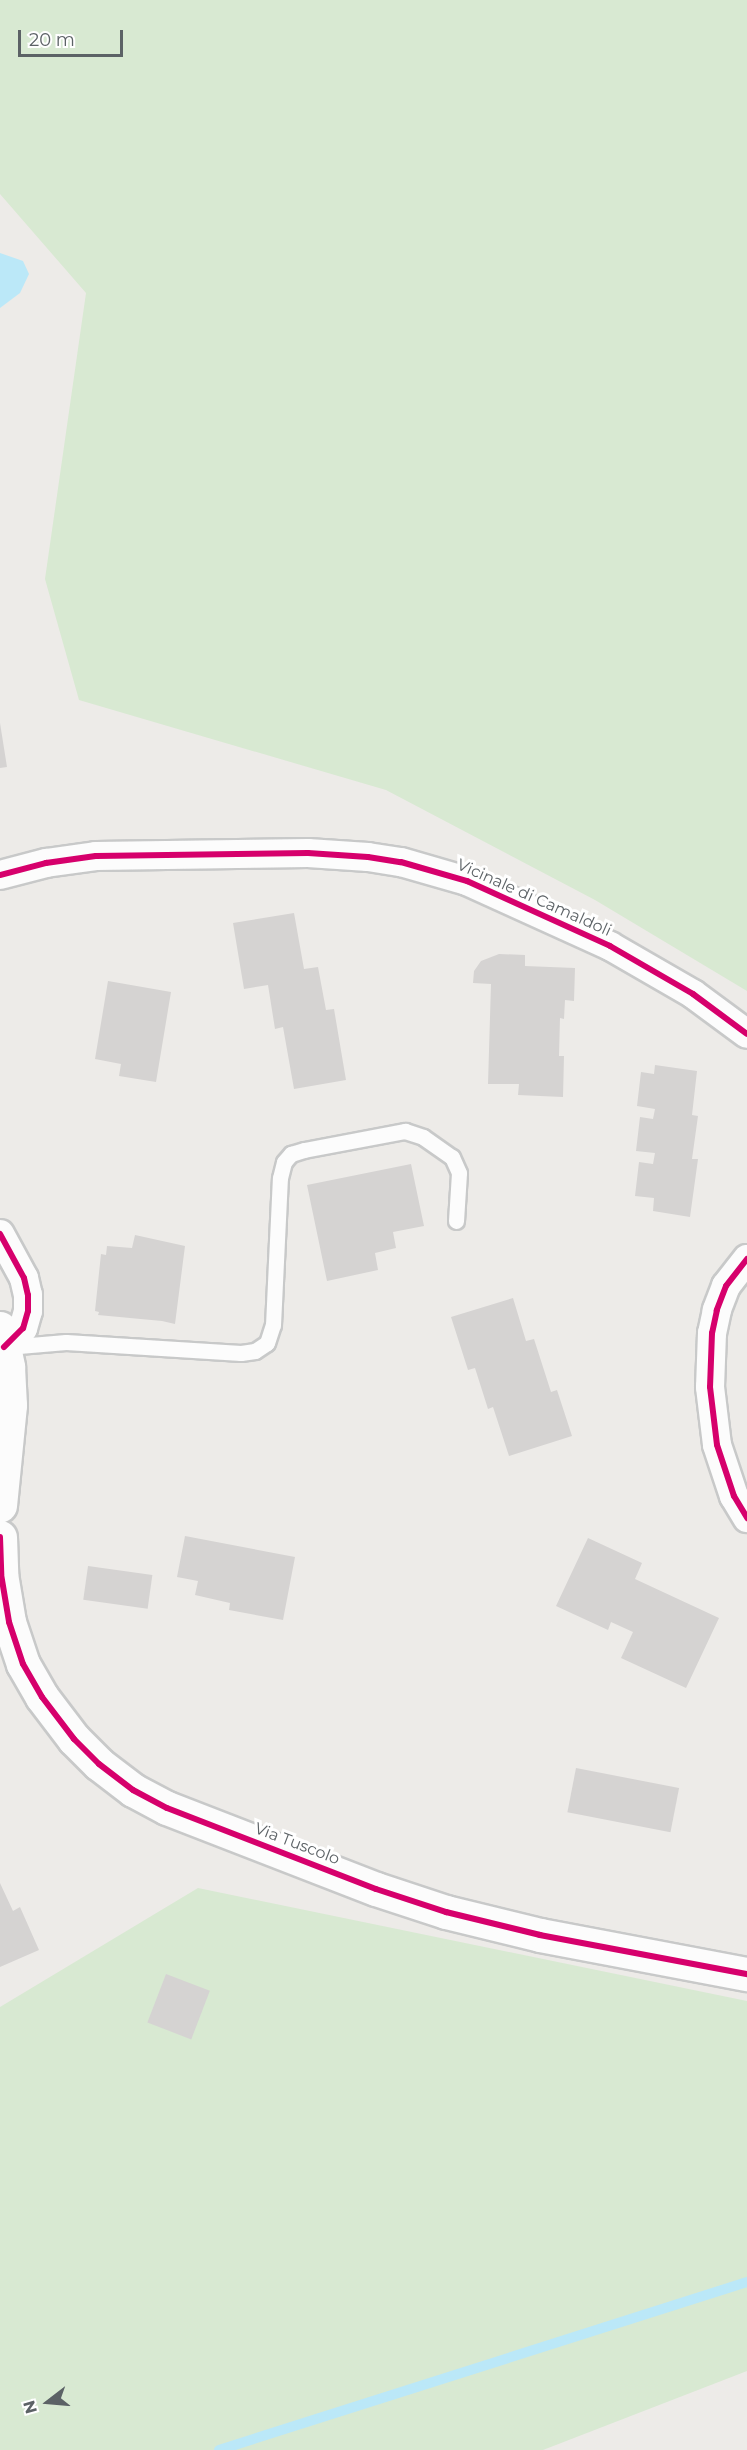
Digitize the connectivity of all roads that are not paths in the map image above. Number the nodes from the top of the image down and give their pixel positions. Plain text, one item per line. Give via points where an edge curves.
1 (0, 875) edge
2 (747, 1034) edge
3 (456, 1221) dead end
4 (0, 1234) edge
5 (747, 1259) edge
6 (2, 1337) edge
7 (0, 1506) edge
8 (747, 1518) edge
9 (0, 1537) edge
10 (747, 1974) edge

1 - 2 street, Vicinale di Camaldoli via 96,856 308,853 401,862 467,881 610,946 693,994
3 - 6 lane via 459,1173 452,1156 423,1137 405,1131 304,1150 291,1154 284,1162 280,1178 273,1325 267,1343 255,1351
4 - 6 street via 24,1278 28,1295 23,1328
5 - 8 street via 726,1286 717,1310 710,1388 719,1454 734,1496
6 - 7 street via 10,1405
9 - 10 street, Via Tuscolo via 9,1622 23,1664 74,1739 105,1770 133,1790 167,1808 423,1905 540,1935

